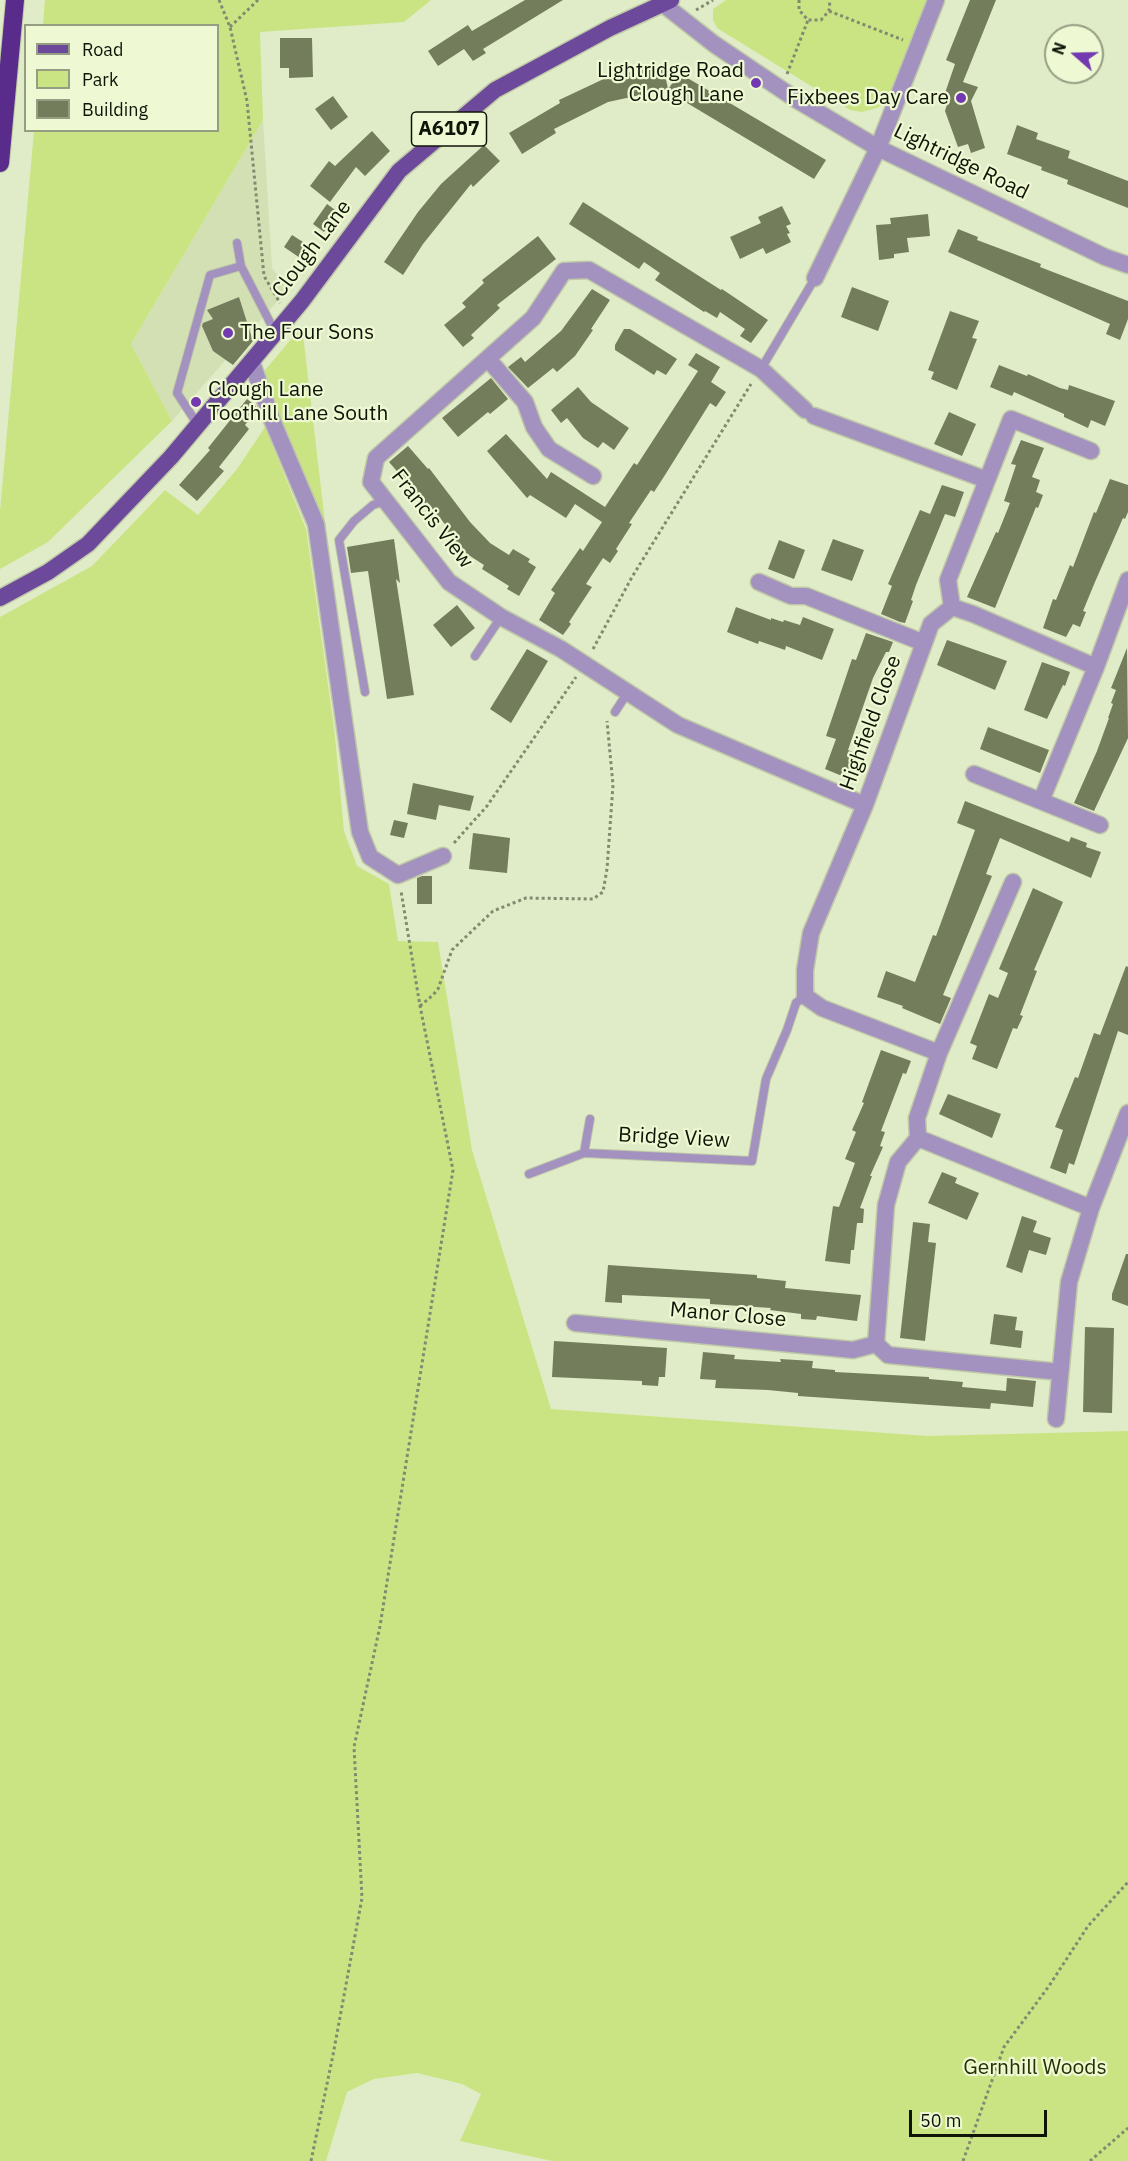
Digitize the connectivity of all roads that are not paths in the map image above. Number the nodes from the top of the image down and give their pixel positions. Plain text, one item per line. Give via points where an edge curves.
1 (15, 0) edge
2 (936, 0) edge
3 (667, 2) edge
4 (878, 148) junction
5 (0, 163) edge
6 (237, 243) dead end
7 (1128, 265) edge
8 (241, 266) junction
9 (815, 278) joint
10 (276, 334) junction
11 (488, 359) junction
12 (252, 363) junction
13 (761, 369) junction
14 (198, 425) junction
15 (1091, 451) dead end
16 (593, 476) dead end
17 (987, 480) junction
18 (385, 501) junction
19 (1128, 580) edge
20 (759, 582) dead end
21 (0, 598) edge
22 (952, 607) junction
23 (501, 617) junction
24 (924, 643) junction
25 (476, 656) dead end
26 (1096, 667) junction
27 (365, 692) dead end
28 (628, 692) junction
29 (615, 712) dead end
30 (974, 774) dead end
31 (1041, 801) junction
32 (865, 805) junction
33 (1100, 825) dead end
34 (443, 856) road end
35 (1013, 882) dead end
36 (805, 996) junction
37 (939, 1053) junction
38 (1128, 1113) edge
39 (590, 1119) dead end
40 (918, 1138) junction
41 (585, 1153) junction
42 (529, 1174) dead end
43 (1090, 1208) junction
44 (575, 1323) dead end
45 (876, 1344) junction
46 (1060, 1372) junction
47 (1056, 1419) dead end

1 - 5 highway
2 - 4 street
3 - 4 street, Lightridge Road via 714,44
3 - 10 main road, Clough Lane / A6107 via 495,90 399,171
4 - 7 street, Lightridge Road
4 - 9 street
6 - 8 lane
8 - 10 lane
8 - 14 lane via 210,275 177,393
9 - 13 lane
10 - 12 main road, Clough Lane / A6107
11 - 13 street, Francis View via 533,318 564,271 589,270
11 - 16 street via 525,402 534,427 549,449
11 - 18 street, Francis View via 376,458 371,482
12 - 14 main road, Clough Lane / A6107
12 - 34 street via 316,524 360,832 369,857 399,875
13 - 17 street, Francis View via 810,413
14 - 21 main road, Clough Lane / A6107 via 88,544
15 - 17 street via 1011,419
17 - 22 street via 948,580
18 - 23 street, Francis View via 449,582
18 - 27 lane via 354,521 339,540
19 - 26 street
20 - 24 street via 791,596 806,596
22 - 24 street, Highfield Close via 931,624
22 - 26 street
23 - 25 lane
23 - 28 street, Francis View via 561,648
24 - 32 street, Highfield Close
26 - 31 street
28 - 29 lane
28 - 32 street, Francis View via 678,725
30 - 31 street
31 - 33 street
32 - 36 street, Highfield Close via 811,933
35 - 37 street
36 - 37 street via 822,1008
36 - 41 lane, Bridge View via 796,1003 766,1079 752,1161
37 - 40 street via 917,1118
38 - 43 street
39 - 41 lane
40 - 43 street
40 - 45 street via 898,1162 886,1205
41 - 42 lane, Bridge View
43 - 46 street via 1069,1282
44 - 45 street, Manor Close via 853,1350
45 - 46 street via 888,1355
46 - 47 street

